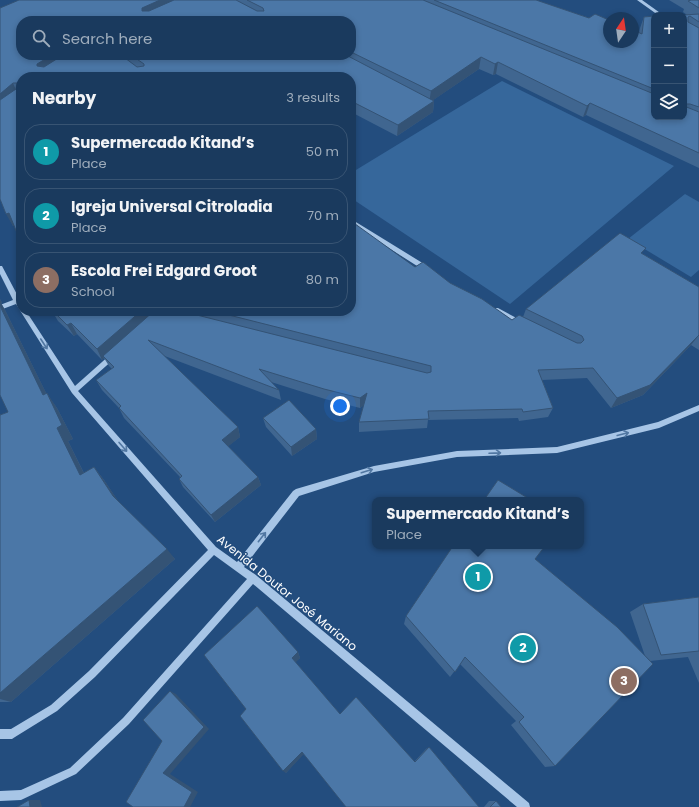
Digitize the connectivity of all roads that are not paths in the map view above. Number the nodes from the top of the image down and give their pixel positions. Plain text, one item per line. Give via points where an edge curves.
1 (639, 0) edge
2 (657, 12) edge
3 (356, 224) edge
4 (0, 268) edge
5 (436, 275) edge
6 (16, 301) joint
7 (488, 307) edge
8 (0, 308) edge
9 (26, 316) edge
10 (527, 326) edge
11 (116, 354) edge
12 (74, 391) junction
13 (699, 408) edge
14 (213, 550) junction
15 (238, 568) junction
16 (253, 578) junction
17 (0, 734) edge
18 (0, 796) edge
19 (525, 807) edge

1 - 2 street
3 - 5 street
4 - 6 street
6 - 8 street
7 - 10 street
9 -> 12 street, Avenida Doutor José Mariano
11 - 12 street
12 -> 14 street, Avenida Doutor José Mariano
15 -> 13 street via 296,493 374,469 457,454 557,450 659,425
14 - 15 street, Avenida Doutor José Mariano
14 - 17 street via 92,674 54,708 12,734
15 - 16 street, Avenida Doutor José Mariano
16 - 18 street via 126,722 73,771 21,795
16 - 19 street, Avenida Doutor José Mariano

